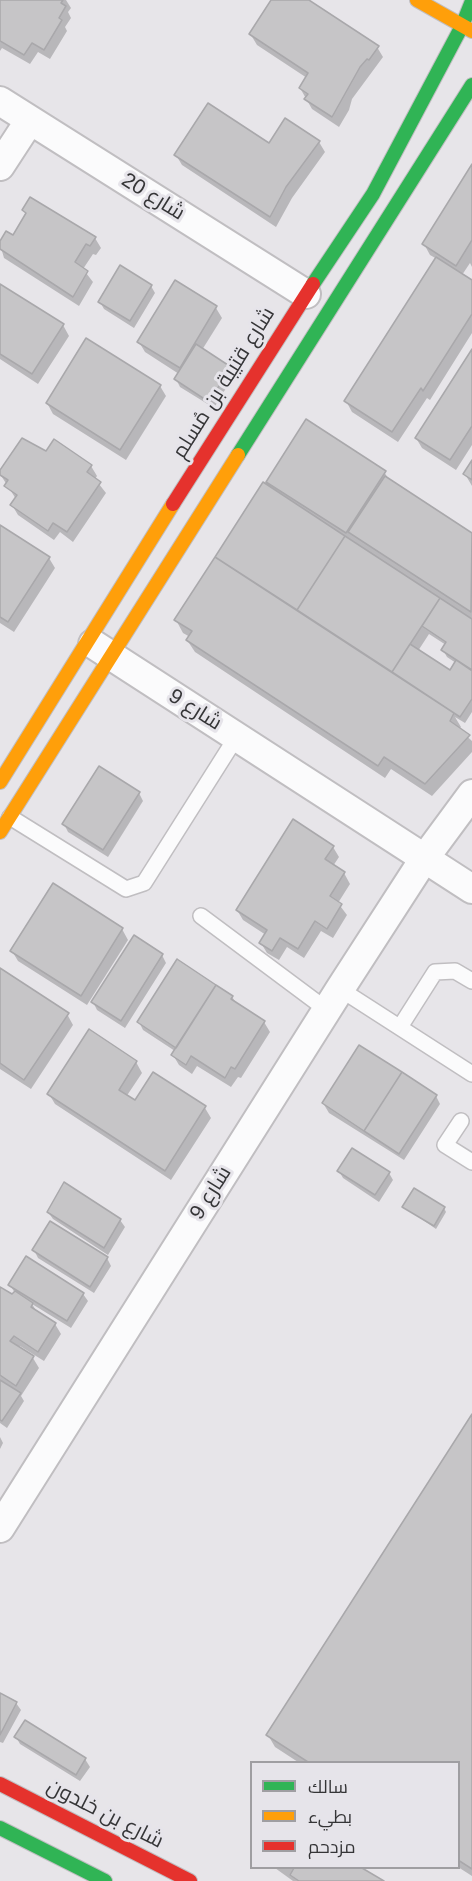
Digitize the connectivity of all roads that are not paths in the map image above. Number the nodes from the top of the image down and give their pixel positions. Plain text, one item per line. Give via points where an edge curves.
1 (417, 0) edge
2 (472, 1) edge
3 (467, 28) edge
4 (472, 85) edge
5 (0, 101) edge
6 (30, 120) junction
7 (0, 166) edge
8 (306, 294) junction
9 (87, 639) junction
10 (111, 657) junction
11 (237, 736) junction
12 (0, 782) edge
13 (472, 794) edge
14 (10, 817) junction
15 (0, 832) edge
16 (424, 859) junction
17 (472, 889) edge
18 (201, 916) dead end
19 (472, 981) edge
20 (334, 1000) junction
21 (400, 1027) junction
22 (472, 1074) edge
23 (460, 1121) dead end
24 (472, 1162) edge
25 (0, 1528) edge
26 (0, 1784) edge
27 (0, 1828) edge
28 (105, 1881) edge
29 (190, 1881) edge

1 - 3 street
2 - 3 street, شارع قتيبة بن مُسلم
3 - 8 street, شارع قتيبة بن مُسلم via 373,194
4 - 10 street
5 - 6 street, شارع 20
6 - 7 street
6 - 8 street, شارع 20
8 - 9 street, شارع قتيبة بن مُسلم
9 - 10 street, شارع 9
9 - 12 street, شارع قتيبة بن مُسلم
10 - 11 street, شارع 9
10 - 14 street
11 - 14 lane via 144,883 126,889
11 - 16 street, شارع 9
13 - 16 street, شارع 9
14 - 15 street
16 - 17 street, شارع 9
16 - 20 street, شارع 9
18 - 20 lane
19 - 21 lane via 455,971 435,972
20 - 21 lane
20 - 25 street, شارع 9
21 - 22 lane
23 - 24 lane via 445,1145
26 - 29 street, شارع بن خلدون
27 - 28 street

